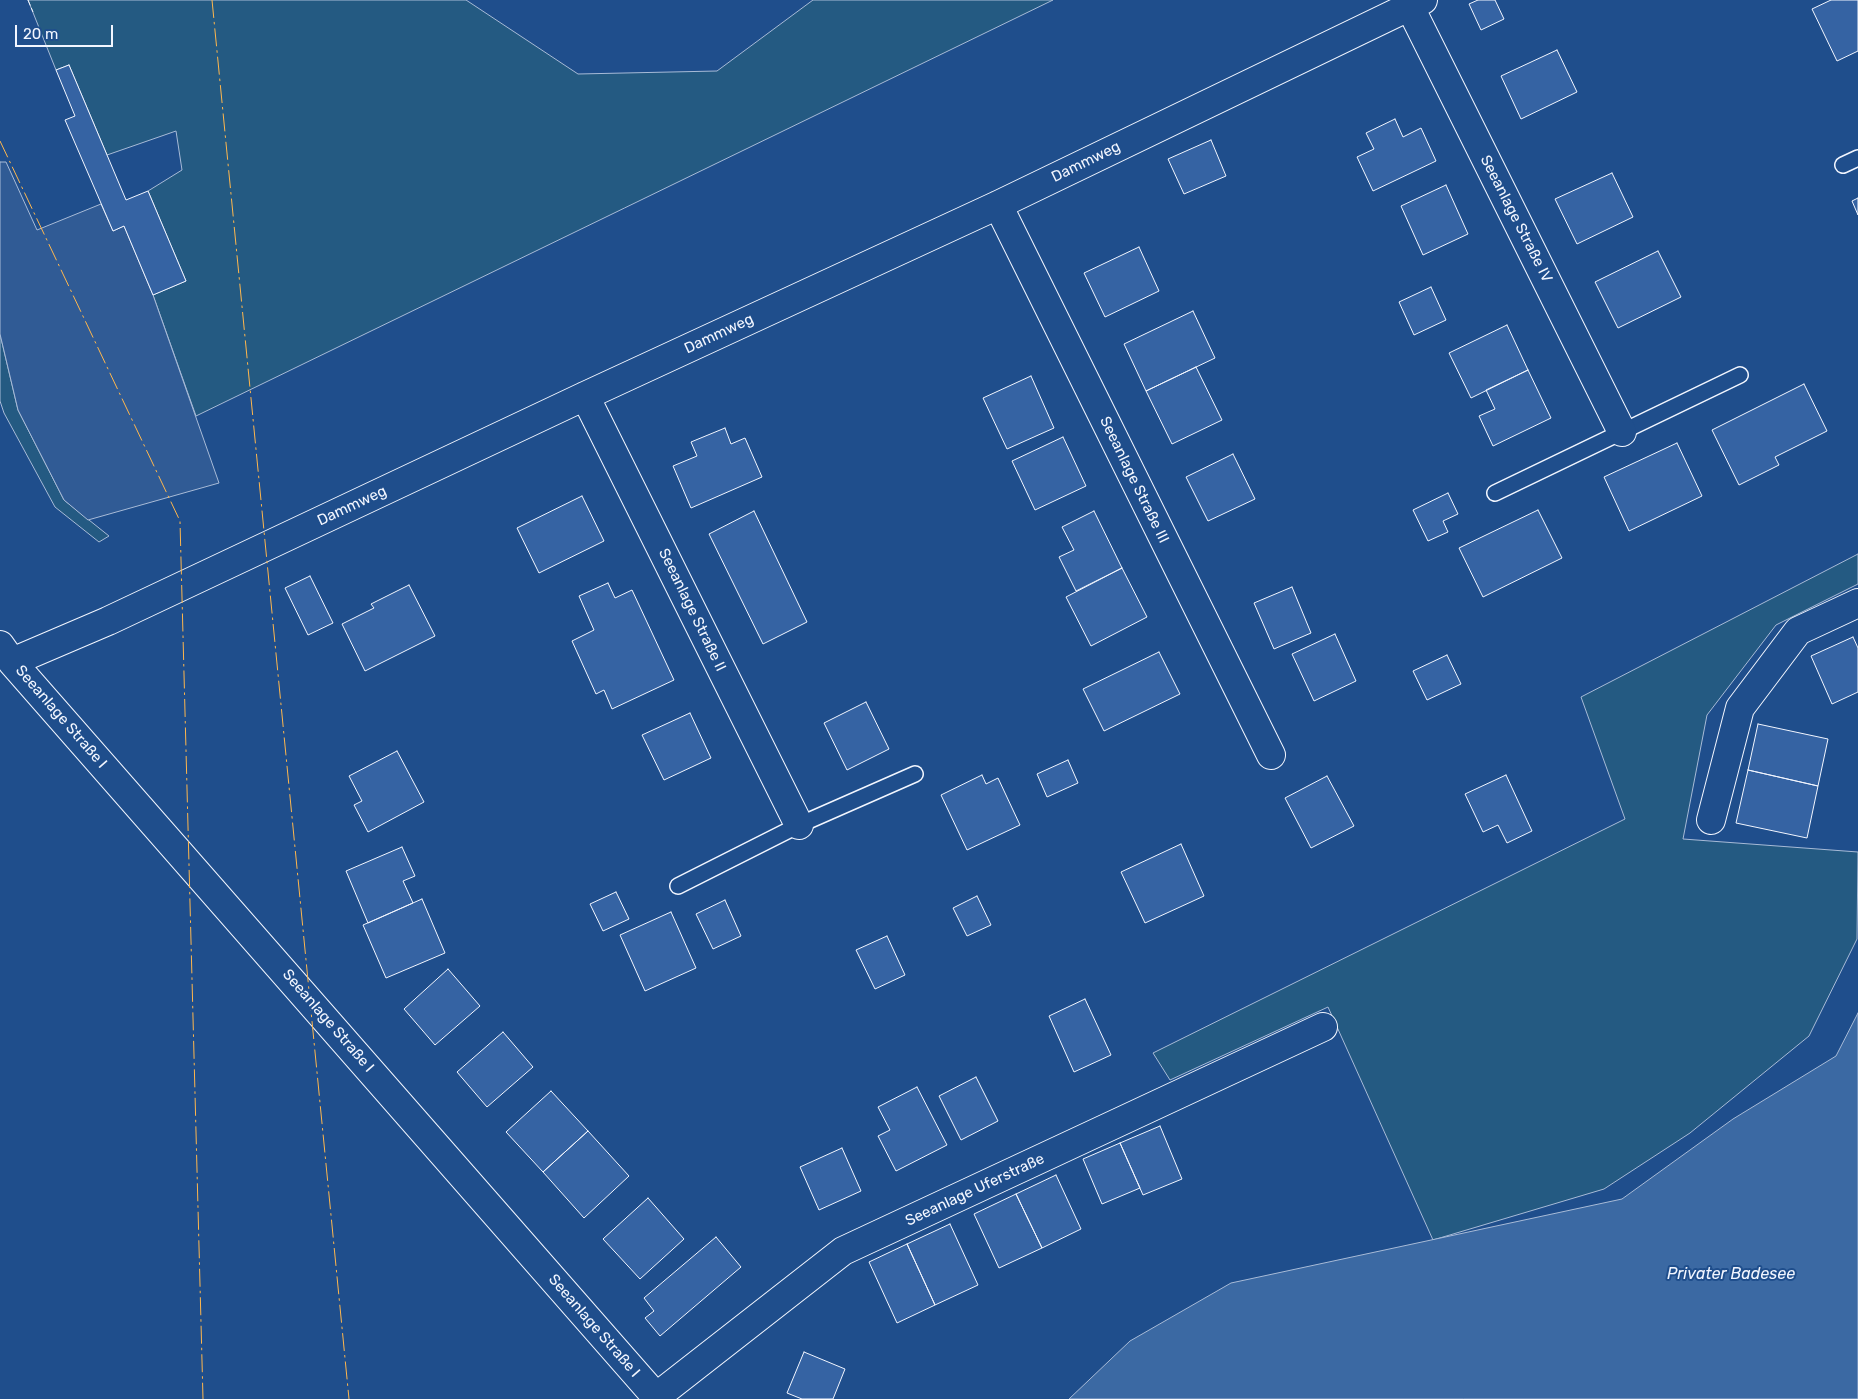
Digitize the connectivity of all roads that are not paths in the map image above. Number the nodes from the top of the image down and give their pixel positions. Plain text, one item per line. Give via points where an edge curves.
1 (1416, 3) edge
2 (1858, 158) edge
3 (1843, 165) dead end
4 (998, 205) junction
5 (1740, 375) dead end
6 (586, 396) junction
7 (1622, 432) junction
8 (1494, 493) dead end
9 (1858, 603) edge
10 (6, 653) edge
11 (1271, 755) dead end
12 (915, 774) dead end
13 (1711, 820) dead end
14 (799, 825) junction
15 (678, 886) dead end
16 (1323, 1027) dead end
17 (657, 1398) edge

1 - 4 street, Dammweg
1 - 7 street, Seeanlage Straße IV
2 - 3 lane
4 - 6 street, Dammweg
4 - 11 street, Seeanlage Straße III
5 - 7 lane
6 - 10 street, Dammweg via 108,621
6 - 14 street, Seeanlage Straße II
7 - 8 lane
9 - 13 street via 1798,631 1740,708
10 - 17 street, Seeanlage Straße I
12 - 14 lane
14 - 15 lane
16 - 17 street, Seeanlage Uferstraße via 843,1252

